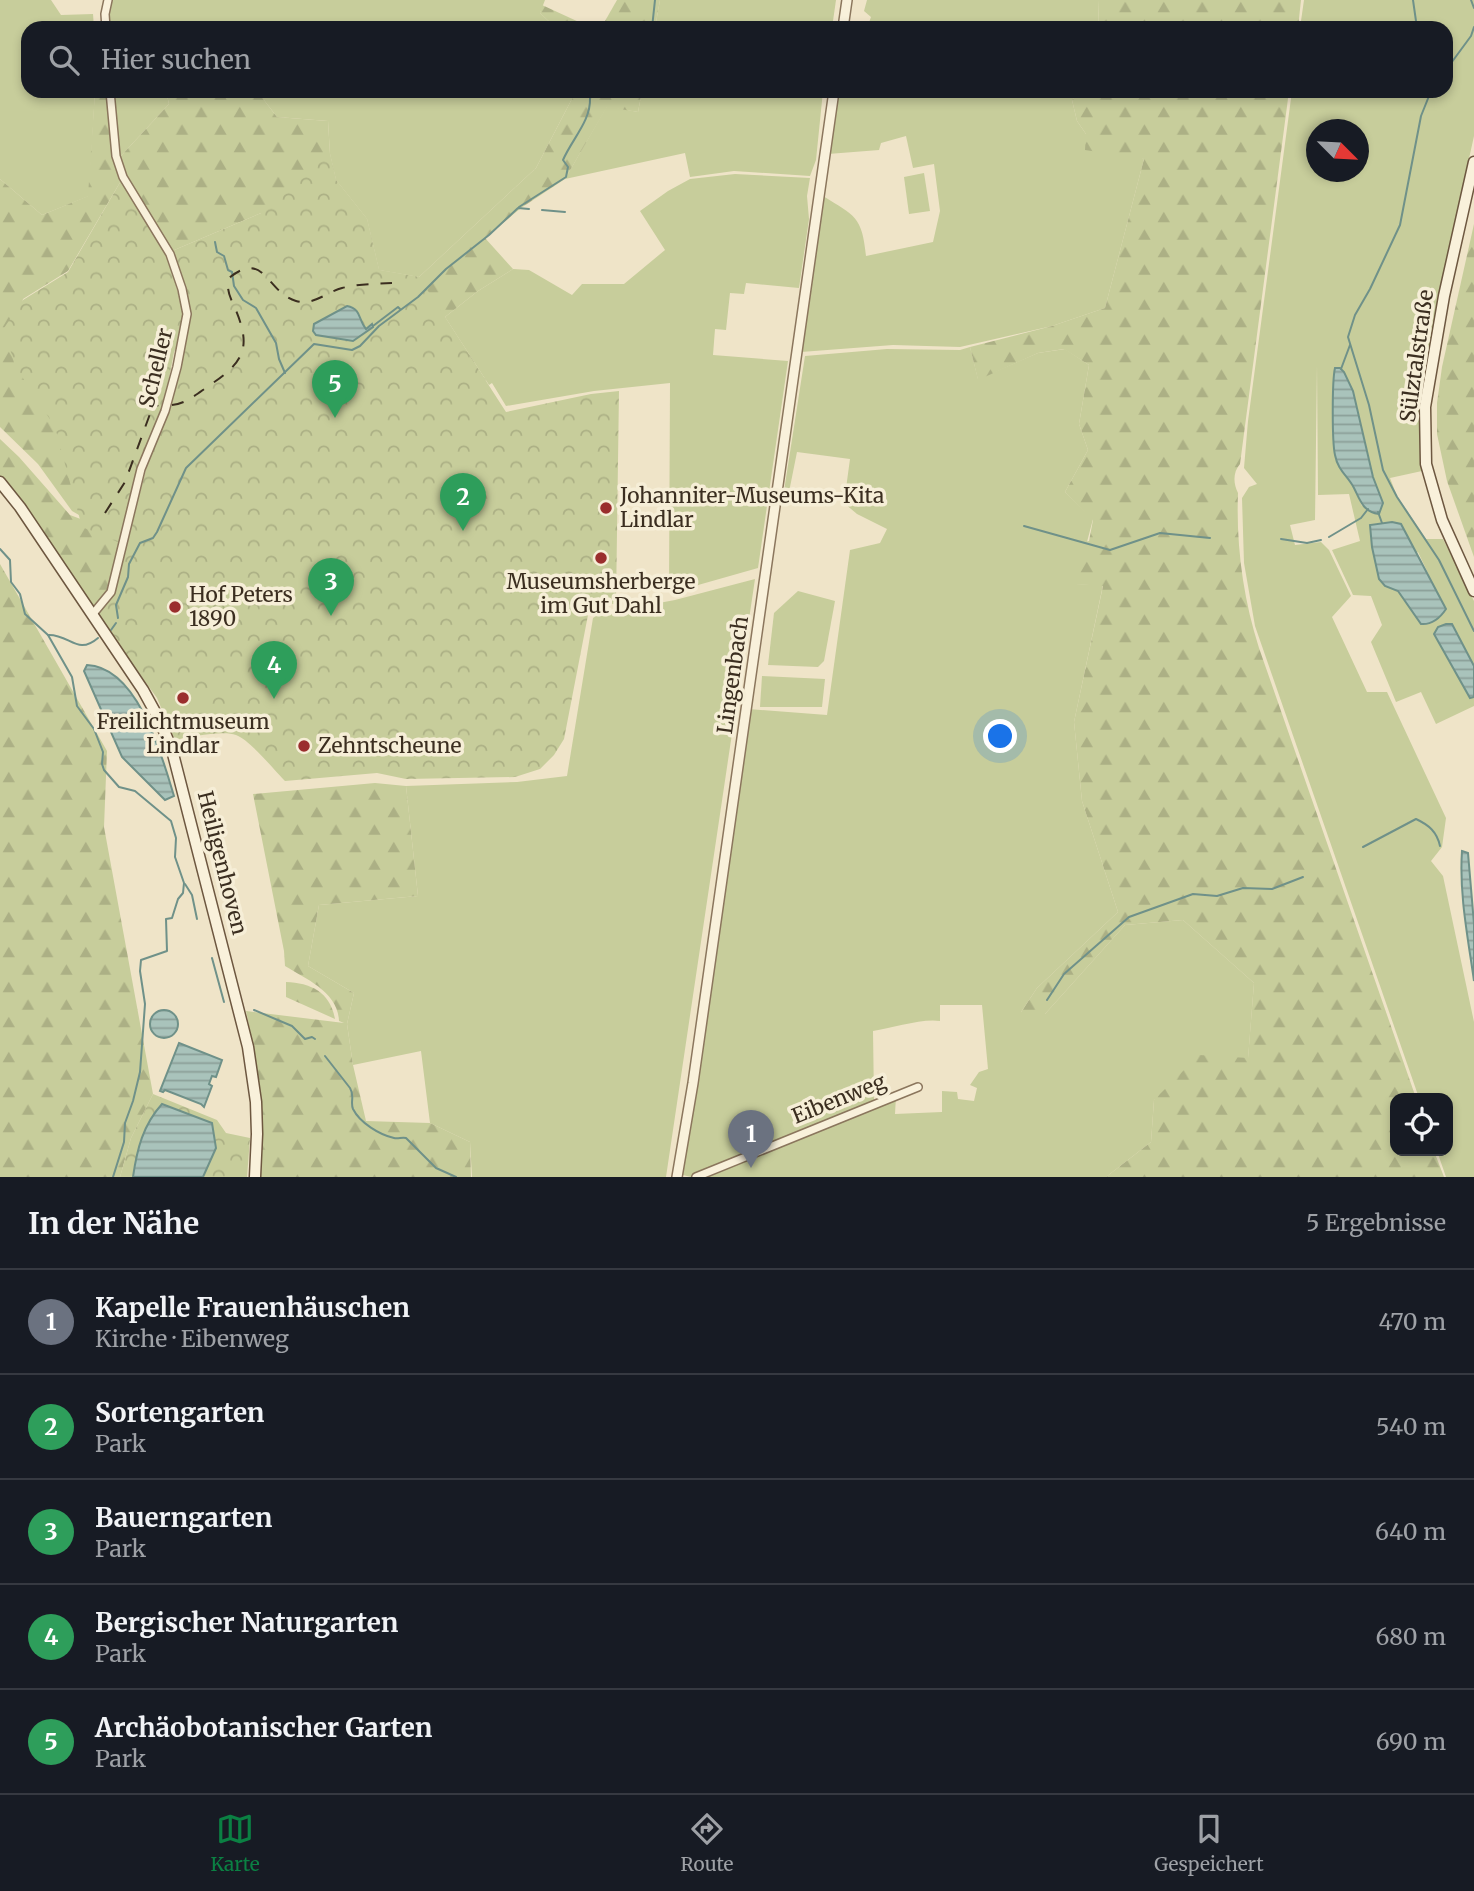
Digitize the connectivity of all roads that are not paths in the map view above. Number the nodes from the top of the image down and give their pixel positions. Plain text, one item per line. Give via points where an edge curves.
1 (108, 0) edge
2 (847, 0) edge
3 (106, 21) edge
4 (844, 21) edge
5 (111, 98) edge
6 (833, 98) edge
7 (1474, 162) edge
8 (0, 482) edge
9 (1474, 591) edge
10 (92, 615) junction
11 (918, 1087) dead end
12 (255, 1177) edge
13 (677, 1177) edge
14 (696, 1177) edge

1 - 3 street
2 - 4 street
5 - 10 street, Scheller via 116,156 123,177 170,254 187,314 177,368 141,469 111,592
6 - 13 street, Lingenbach
7 - 9 main road, Sülztalstraße via 1425,407 1426,464 1442,520
8 - 10 main road, Heiligenhoven
10 - 12 main road, Heiligenhoven via 160,721 181,778 248,1047 256,1102
11 - 14 street, Eibenweg

